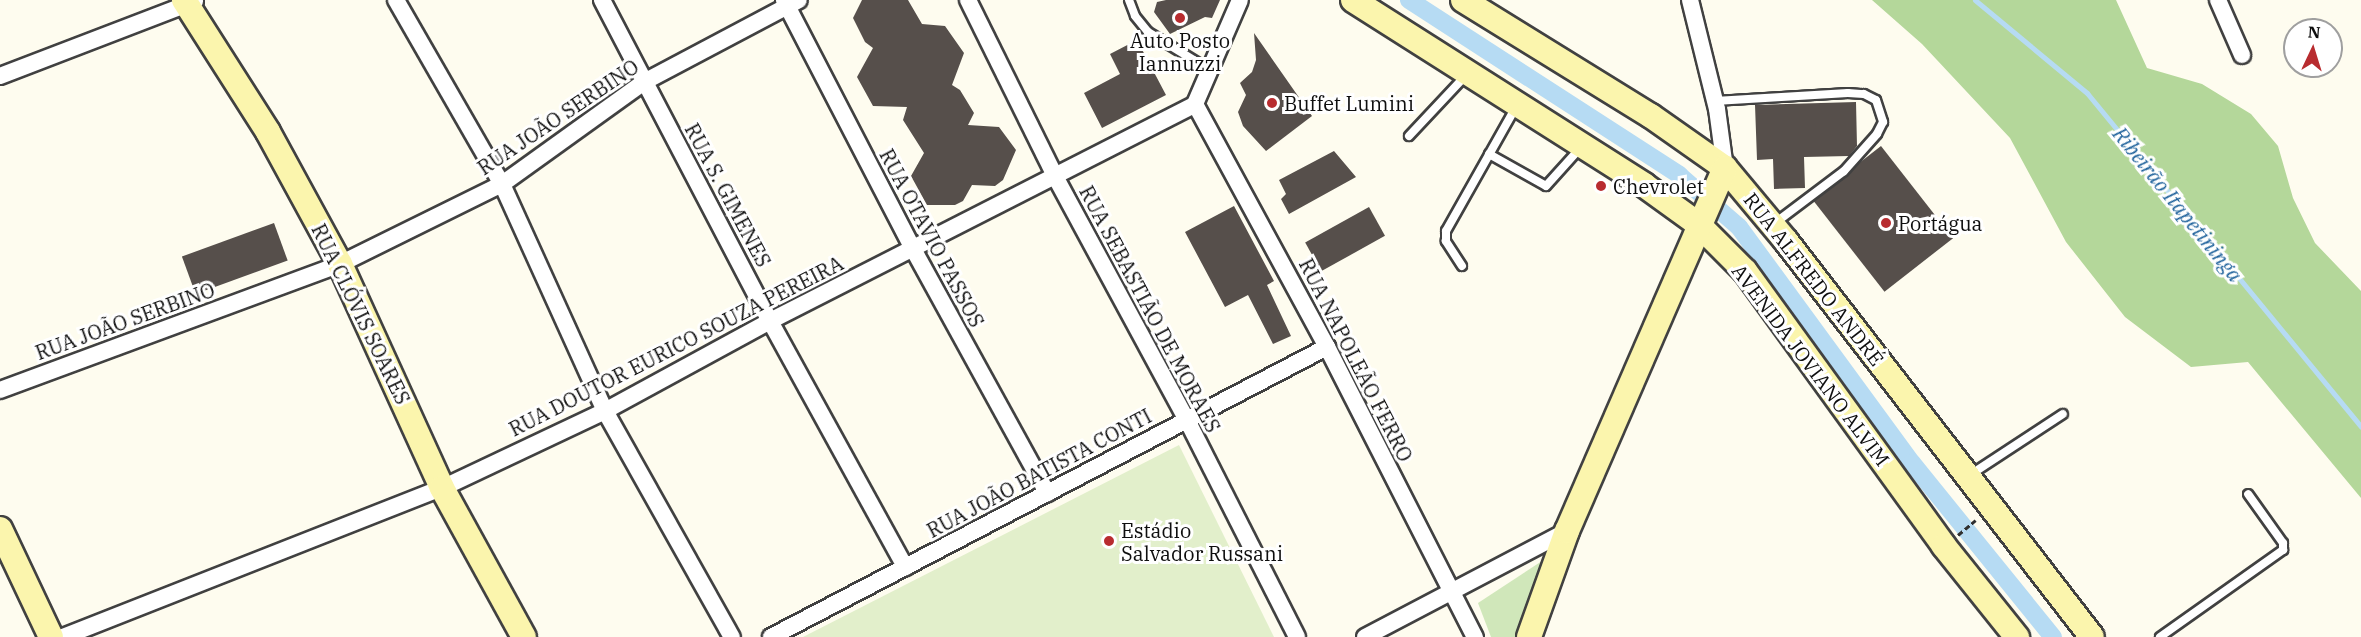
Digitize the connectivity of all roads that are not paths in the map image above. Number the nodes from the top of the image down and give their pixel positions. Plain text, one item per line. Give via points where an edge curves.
1 (396, 0) edge
2 (602, 0) edge
3 (968, 0) edge
4 (1129, 0) edge
5 (1240, 0) edge
6 (1353, 0) edge
7 (1463, 0) edge
8 (1690, 0) edge
9 (2218, 0) edge
10 (189, 2) edge
11 (790, 2) edge
12 (2242, 55) dead end
13 (1210, 70) junction
14 (1468, 72) junction
15 (0, 76) edge
16 (644, 82) junction
17 (1715, 101) junction
18 (1195, 104) junction
19 (1517, 105) junction
20 (1409, 136) dead end
21 (1582, 146) junction
22 (1489, 154) junction
23 (1722, 174) junction
24 (1056, 178) junction
25 (502, 184) junction
26 (1670, 204) junction
27 (1701, 217) junction
28 (1773, 225) junction
29 (912, 247) junction
30 (1725, 251) junction
31 (1686, 253) junction
32 (340, 264) junction
33 (1462, 266) dead end
34 (770, 321) junction
35 (1327, 347) junction
36 (0, 390) edge
37 (605, 411) junction
38 (2063, 414) dead end
39 (1187, 420) junction
40 (1967, 477) junction
41 (442, 488) junction
42 (1047, 493) junction
43 (2248, 494) dead end
44 (0, 529) edge
45 (1567, 531) junction
46 (905, 567) junction
47 (1451, 592) junction
48 (51, 637) edge
49 (63, 637) edge
50 (524, 637) edge
51 (732, 637) edge
52 (771, 637) edge
53 (1297, 637) edge
54 (1365, 637) edge
55 (1475, 637) edge
56 (1529, 637) edge
57 (2017, 637) edge
58 (2092, 637) edge
59 (2160, 637) edge

1 - 25 street
2 - 16 street, RUA S. GIMENES
3 - 24 street, RUA SEBASTIÃO DE MORAES
4 - 13 lane via 1135,16 1148,32
5 - 13 street
6 - 14 main road, AVENIDA JOVIANO ALVIM
7 - 23 main road, RUA ALFREDO ANDRÉ via 1651,116
8 - 17 street
9 - 12 street
10 - 15 street
10 - 32 main road, RUA CLÓVIS SOARES via 268,132
11 - 16 street, RUA JOÃO SERBINO
11 - 29 street, RUA OTAVIO PASSOS
13 - 18 street
14 - 19 main road, AVENIDA JOVIANO ALVIM
14 - 20 lane
16 - 25 street, RUA JOÃO SERBINO
16 - 34 street, RUA S. GIMENES
17 - 23 street
17 - 28 lane via 1864,94 1876,100 1881,110 1883,122 1877,134 1844,171
18 - 24 street, RUA DOUTOR EURICO SOUZA PEREIRA
18 - 35 street, RUA NAPOLEÃO FERRO
19 - 21 main road, AVENIDA JOVIANO ALVIM
19 - 22 lane
21 - 22 lane via 1546,186
21 - 26 main road, AVENIDA JOVIANO ALVIM
22 - 33 lane via 1446,231 1446,242
23 - 27 main road
23 - 28 main road, RUA ALFREDO ANDRÉ
24 - 29 street, RUA DOUTOR EURICO SOUZA PEREIRA
24 - 39 street, RUA SEBASTIÃO DE MORAES
25 - 32 street, RUA JOÃO SERBINO
25 - 37 street
26 - 27 main road, AVENIDA JOVIANO ALVIM
26 - 31 main road via 1680,220
27 - 30 main road, AVENIDA JOVIANO ALVIM
27 - 31 main road
28 - 40 main road, RUA ALFREDO ANDRÉ
29 - 34 street, RUA DOUTOR EURICO SOUZA PEREIRA
29 - 42 street, RUA OTAVIO PASSOS
30 - 31 main road via 1709,248
30 - 57 main road, AVENIDA JOVIANO ALVIM via 1745,271 1944,546
31 - 45 main road
32 - 36 street, RUA JOÃO SERBINO
32 - 41 main road, RUA CLÓVIS SOARES
34 - 37 street, RUA DOUTOR EURICO SOUZA PEREIRA
34 - 46 street, RUA S. GIMENES
35 - 39 street, RUA JOÃO BATISTA CONTI
35 - 47 street, RUA NAPOLEÃO FERRO
37 - 41 street, RUA DOUTOR EURICO SOUZA PEREIRA
37 - 51 street
38 - 40 lane
39 - 42 street, RUA JOÃO BATISTA CONTI
39 - 53 street, RUA SEBASTIÃO DE MORAES
40 - 58 main road, RUA ALFREDO ANDRÉ
41 - 49 street, RUA DOUTOR EURICO SOUZA PEREIRA
41 - 50 main road, RUA CLÓVIS SOARES
42 - 46 street, RUA JOÃO BATISTA CONTI
43 - 59 lane via 2283,543 2283,550
44 - 48 main road
45 - 47 street
45 - 56 main road
46 - 52 street, RUA JOÃO BATISTA CONTI
47 - 54 street
47 - 55 street, RUA NAPOLEÃO FERRO

